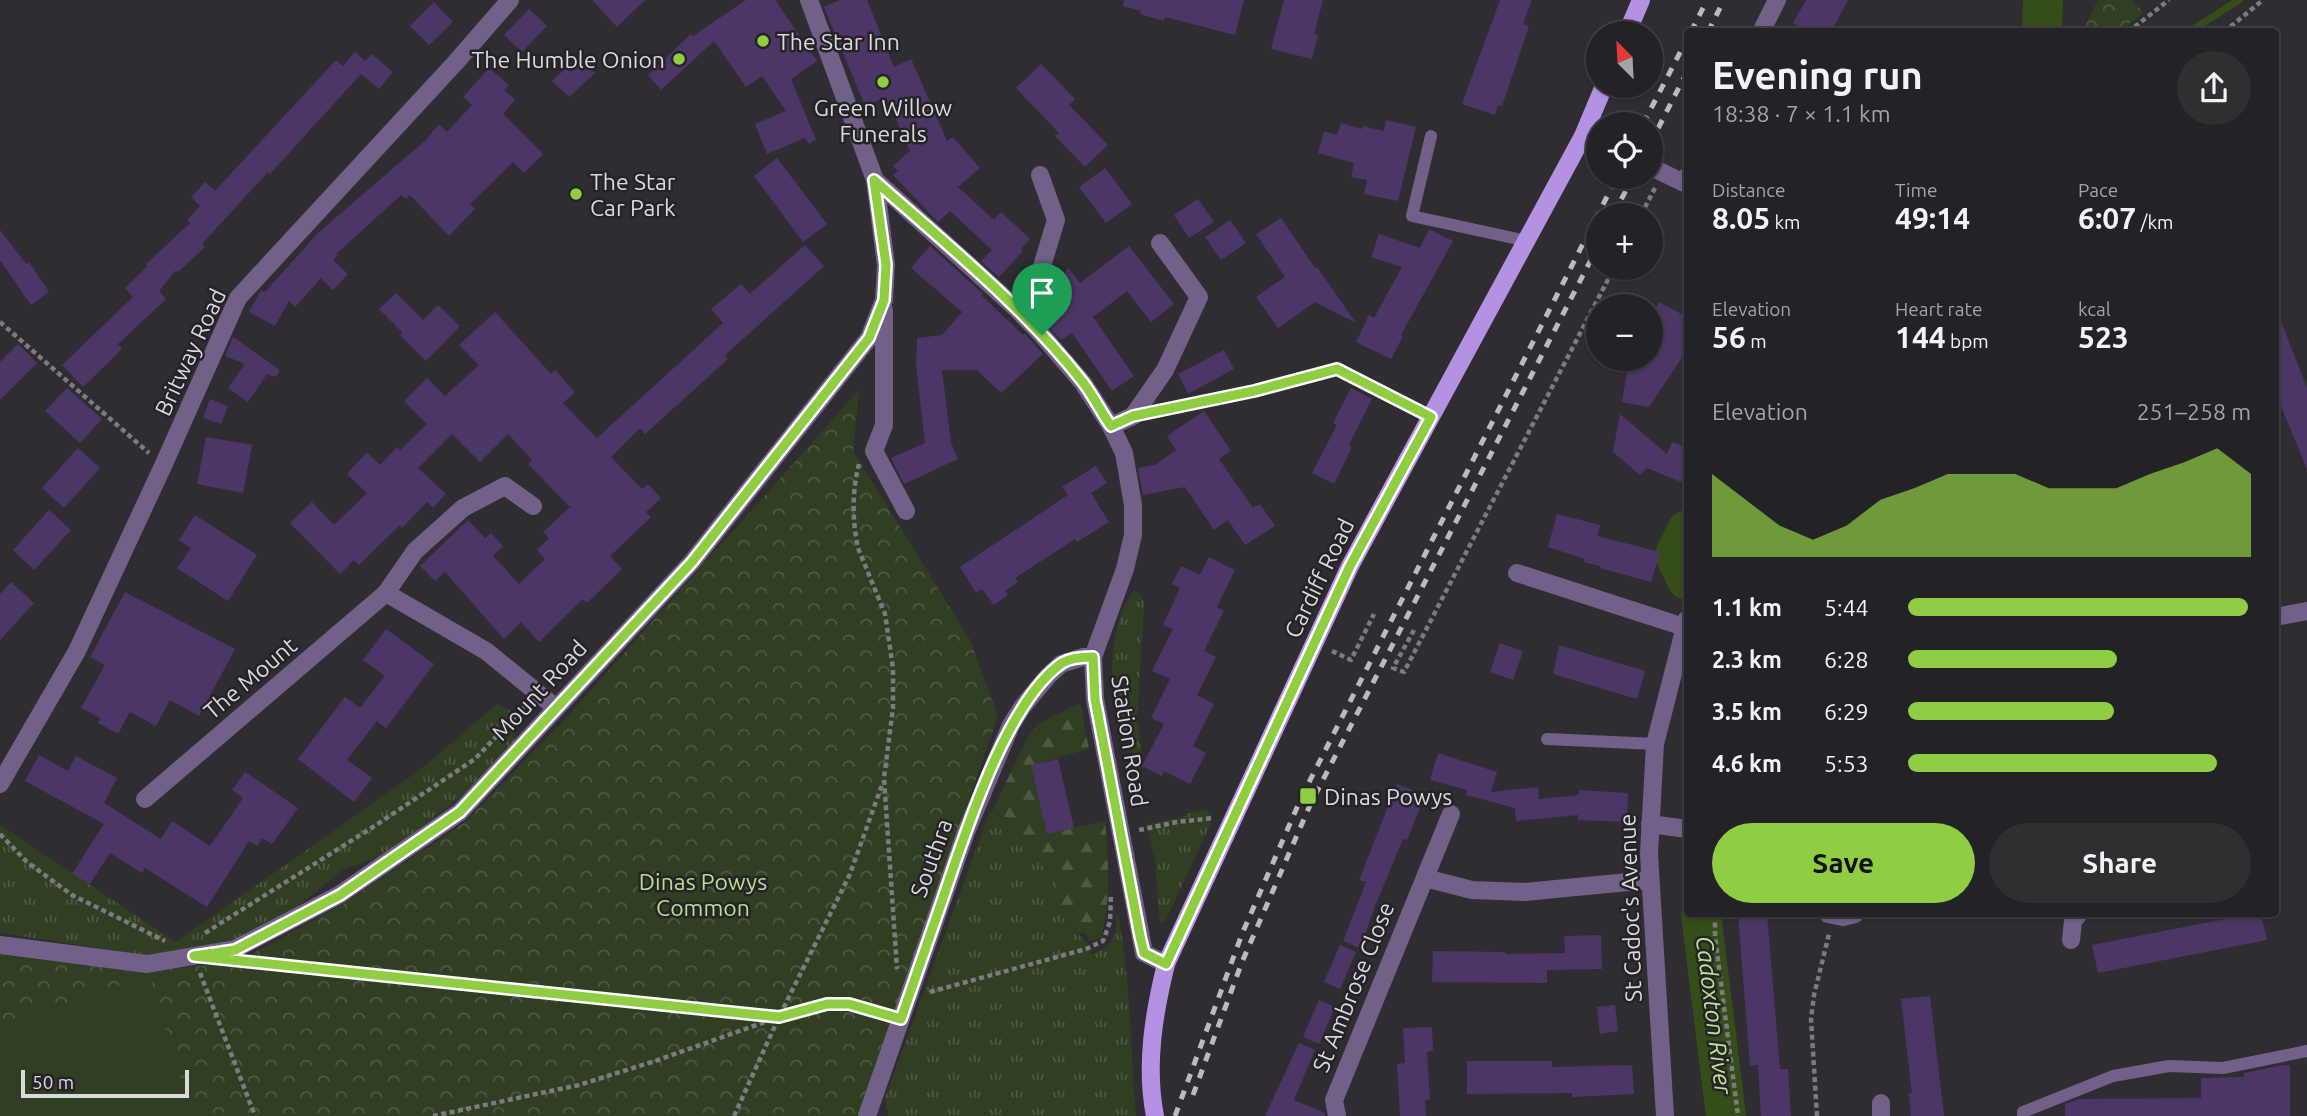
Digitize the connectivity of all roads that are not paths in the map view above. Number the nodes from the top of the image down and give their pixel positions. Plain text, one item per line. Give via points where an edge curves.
1 (510, 0) edge
2 (809, 0) edge
3 (1641, 0) edge
4 (1777, 0) edge
5 (1632, 21) edge
6 (1763, 28) edge
7 (1432, 136) dead end
8 (1586, 145) edge
9 (1663, 173) edge
10 (1040, 175) dead end
11 (874, 180) junction
12 (1684, 183) edge
13 (1527, 241) junction
14 (1160, 243) dead end
15 (884, 300) junction
16 (1016, 308) junction
17 (1111, 426) junction
18 (533, 506) dead end
19 (906, 511) dead end
20 (1517, 573) dead end
21 (386, 593) junction
22 (2307, 611) edge
23 (2279, 616) edge
24 (1684, 623) edge
25 (1684, 627) edge
26 (1093, 657) junction
27 (555, 707) junction
28 (1547, 739) dead end
29 (1655, 744) junction
30 (0, 784) edge
31 (145, 799) dead end
32 (1451, 814) dead end
33 (1650, 824) junction
34 (1684, 829) edge
35 (1425, 878) junction
36 (1649, 880) junction
37 (2077, 917) edge
38 (2071, 940) dead end
39 (0, 945) edge
40 (1166, 964) junction
41 (2307, 1051) edge
42 (872, 1112) edge
43 (1155, 1116) edge
44 (1337, 1116) edge
45 (1665, 1116) edge
46 (2023, 1116) edge

1 - 30 street, Britway Road via 238,298 76,651
2 - 11 street, Station Road
3 - 5 main road
4 - 6 street
7 - 13 lane via 1412,216
8 - 13 main road, Cardiff Road
9 - 12 street
10 - 16 street via 1056,220 1039,276
11 - 15 street, Mount Road via 886,265
11 - 16 street, Station Road
13 - 40 main road, Cardiff Road via 1350,566
14 - 17 street via 1199,297 1165,370 1133,416
15 - 19 street via 884,425 874,451
15 - 27 street, Mount Road via 869,338 692,562
16 - 17 street, Station Road via 1083,383
17 - 26 street, Station Road via 1124,453 1133,536
18 - 21 street, The Mount via 505,486 463,508 415,551
20 - 24 street
21 - 27 street via 486,651
21 - 31 street, The Mount
22 - 23 street
25 - 29 street, St Cadoc's Avenue
26 - 40 street, Station Road via 1095,699 1144,953
26 - 42 street, Southra via 1061,664 1011,725 966,832
27 - 39 street, Mount Road via 460,812 340,895 235,950 146,964
28 - 29 lane
29 - 33 street, St Cadoc's Avenue
32 - 35 street, St Ambrose Close
33 - 34 street
33 - 36 street, St Cadoc's Avenue
35 - 36 street via 1472,890 1524,892
35 - 44 street, St Ambrose Close via 1334,1100
36 - 45 street, St Cadoc's Avenue
37 - 38 street
40 - 43 main road, Cardiff Road via 1154,1013
41 - 46 lane via 2223,1068 2169,1066 2113,1076 2023,1112

